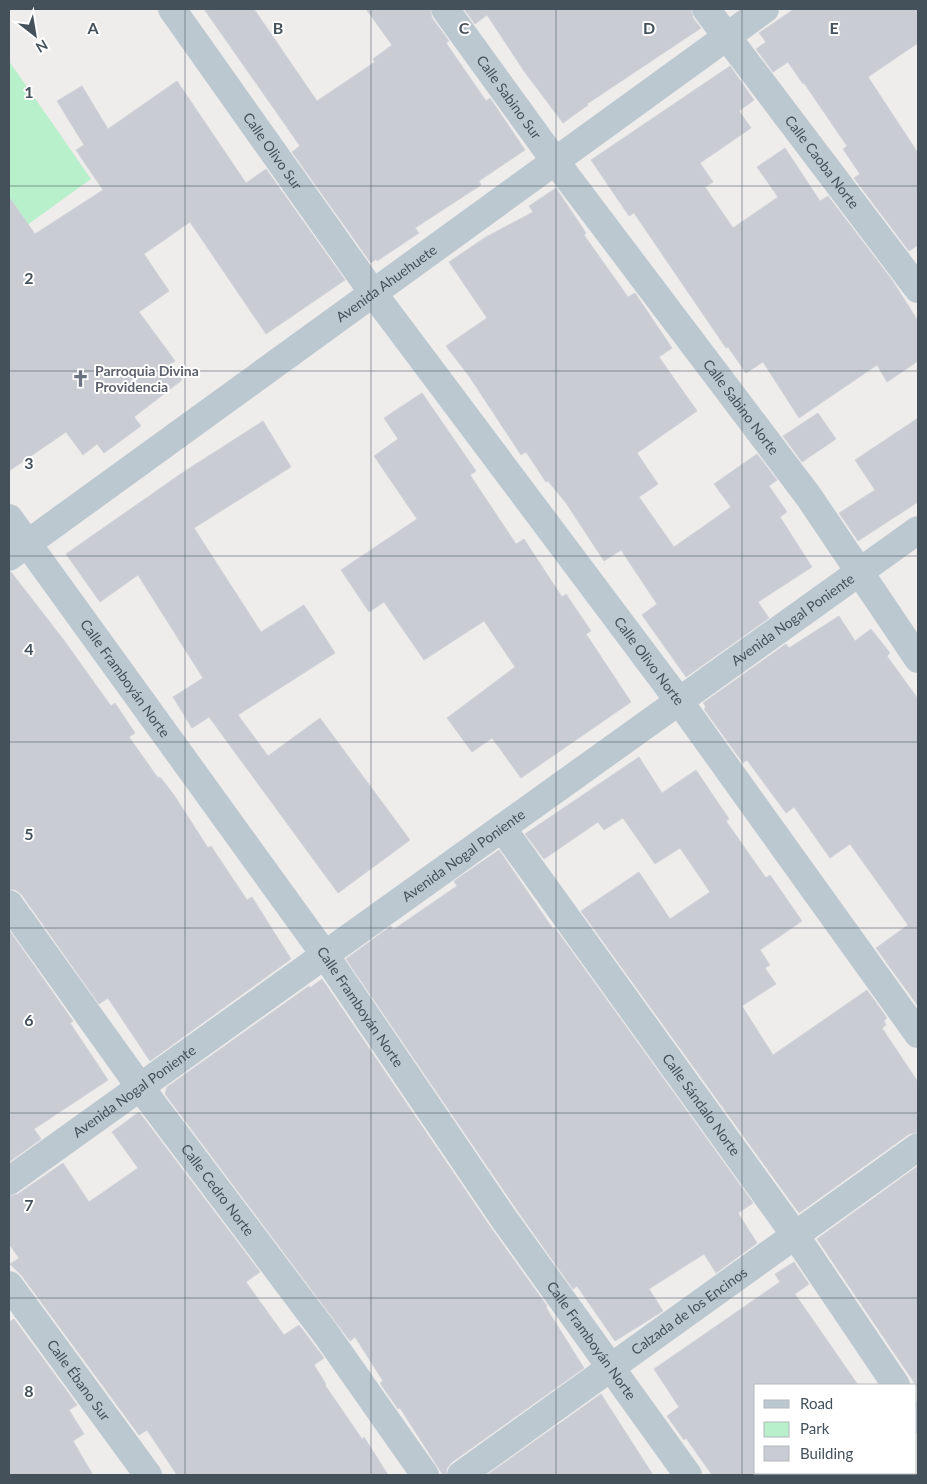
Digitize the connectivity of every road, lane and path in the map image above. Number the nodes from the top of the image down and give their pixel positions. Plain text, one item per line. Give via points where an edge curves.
1 (172, 9) edge
2 (445, 9) edge
3 (706, 9) edge
4 (764, 9) edge
5 (726, 37) junction
6 (555, 161) junction
7 (918, 289) edge
8 (373, 293) junction
9 (9, 518) edge
10 (918, 530) edge
11 (18, 550) edge
12 (858, 573) junction
13 (918, 659) edge
14 (678, 701) junction
15 (502, 828) junction
16 (9, 904) edge
17 (325, 955) junction
18 (918, 1034) edge
19 (140, 1087) junction
20 (918, 1147) edge
21 (9, 1181) edge
22 (795, 1235) junction
23 (9, 1285) edge
24 (612, 1367) junction
25 (895, 1384) edge
26 (148, 1475) edge
27 (425, 1475) edge
28 (461, 1475) edge
29 (688, 1475) edge

1 - 8 street, Calle Olivo Sur
2 - 6 street, Calle Sabino Sur
3 - 5 street, Calle Caoba Norte
4 - 5 street, Avenida Ahuehuete
5 - 6 street, Avenida Ahuehuete
5 - 7 street, Calle Caoba Norte
6 - 8 street, Avenida Ahuehuete
6 - 12 street, Calle Sabino Norte via 809,497
8 - 11 street, Avenida Ahuehuete
8 - 14 street, Calle Olivo Norte
9 - 11 street, Calle Framboyán Norte
10 - 12 street, Avenida Nogal Poniente
11 - 17 street, Calle Framboyán Norte
12 - 13 street, Calle Sabino Norte
12 - 14 street, Avenida Nogal Poniente
14 - 15 street, Avenida Nogal Poniente
14 - 18 street, Calle Olivo Norte
15 - 17 street, Avenida Nogal Poniente
15 - 22 street, Calle Sándalo Norte
16 - 19 street, Calle Cedro Norte
17 - 19 street, Avenida Nogal Poniente
17 - 24 street, Calle Framboyán Norte via 504,1219
19 - 21 street, Avenida Nogal Poniente
19 - 27 street, Calle Cedro Norte via 326,1334
20 - 22 street, Calzada de los Encinos
22 - 24 street, Calzada de los Encinos
22 - 25 street, Calle Sándalo Norte
23 - 26 street, Calle Ébano Sur
24 - 28 street, Calzada de los Encinos
24 - 29 street, Calle Framboyán Norte

